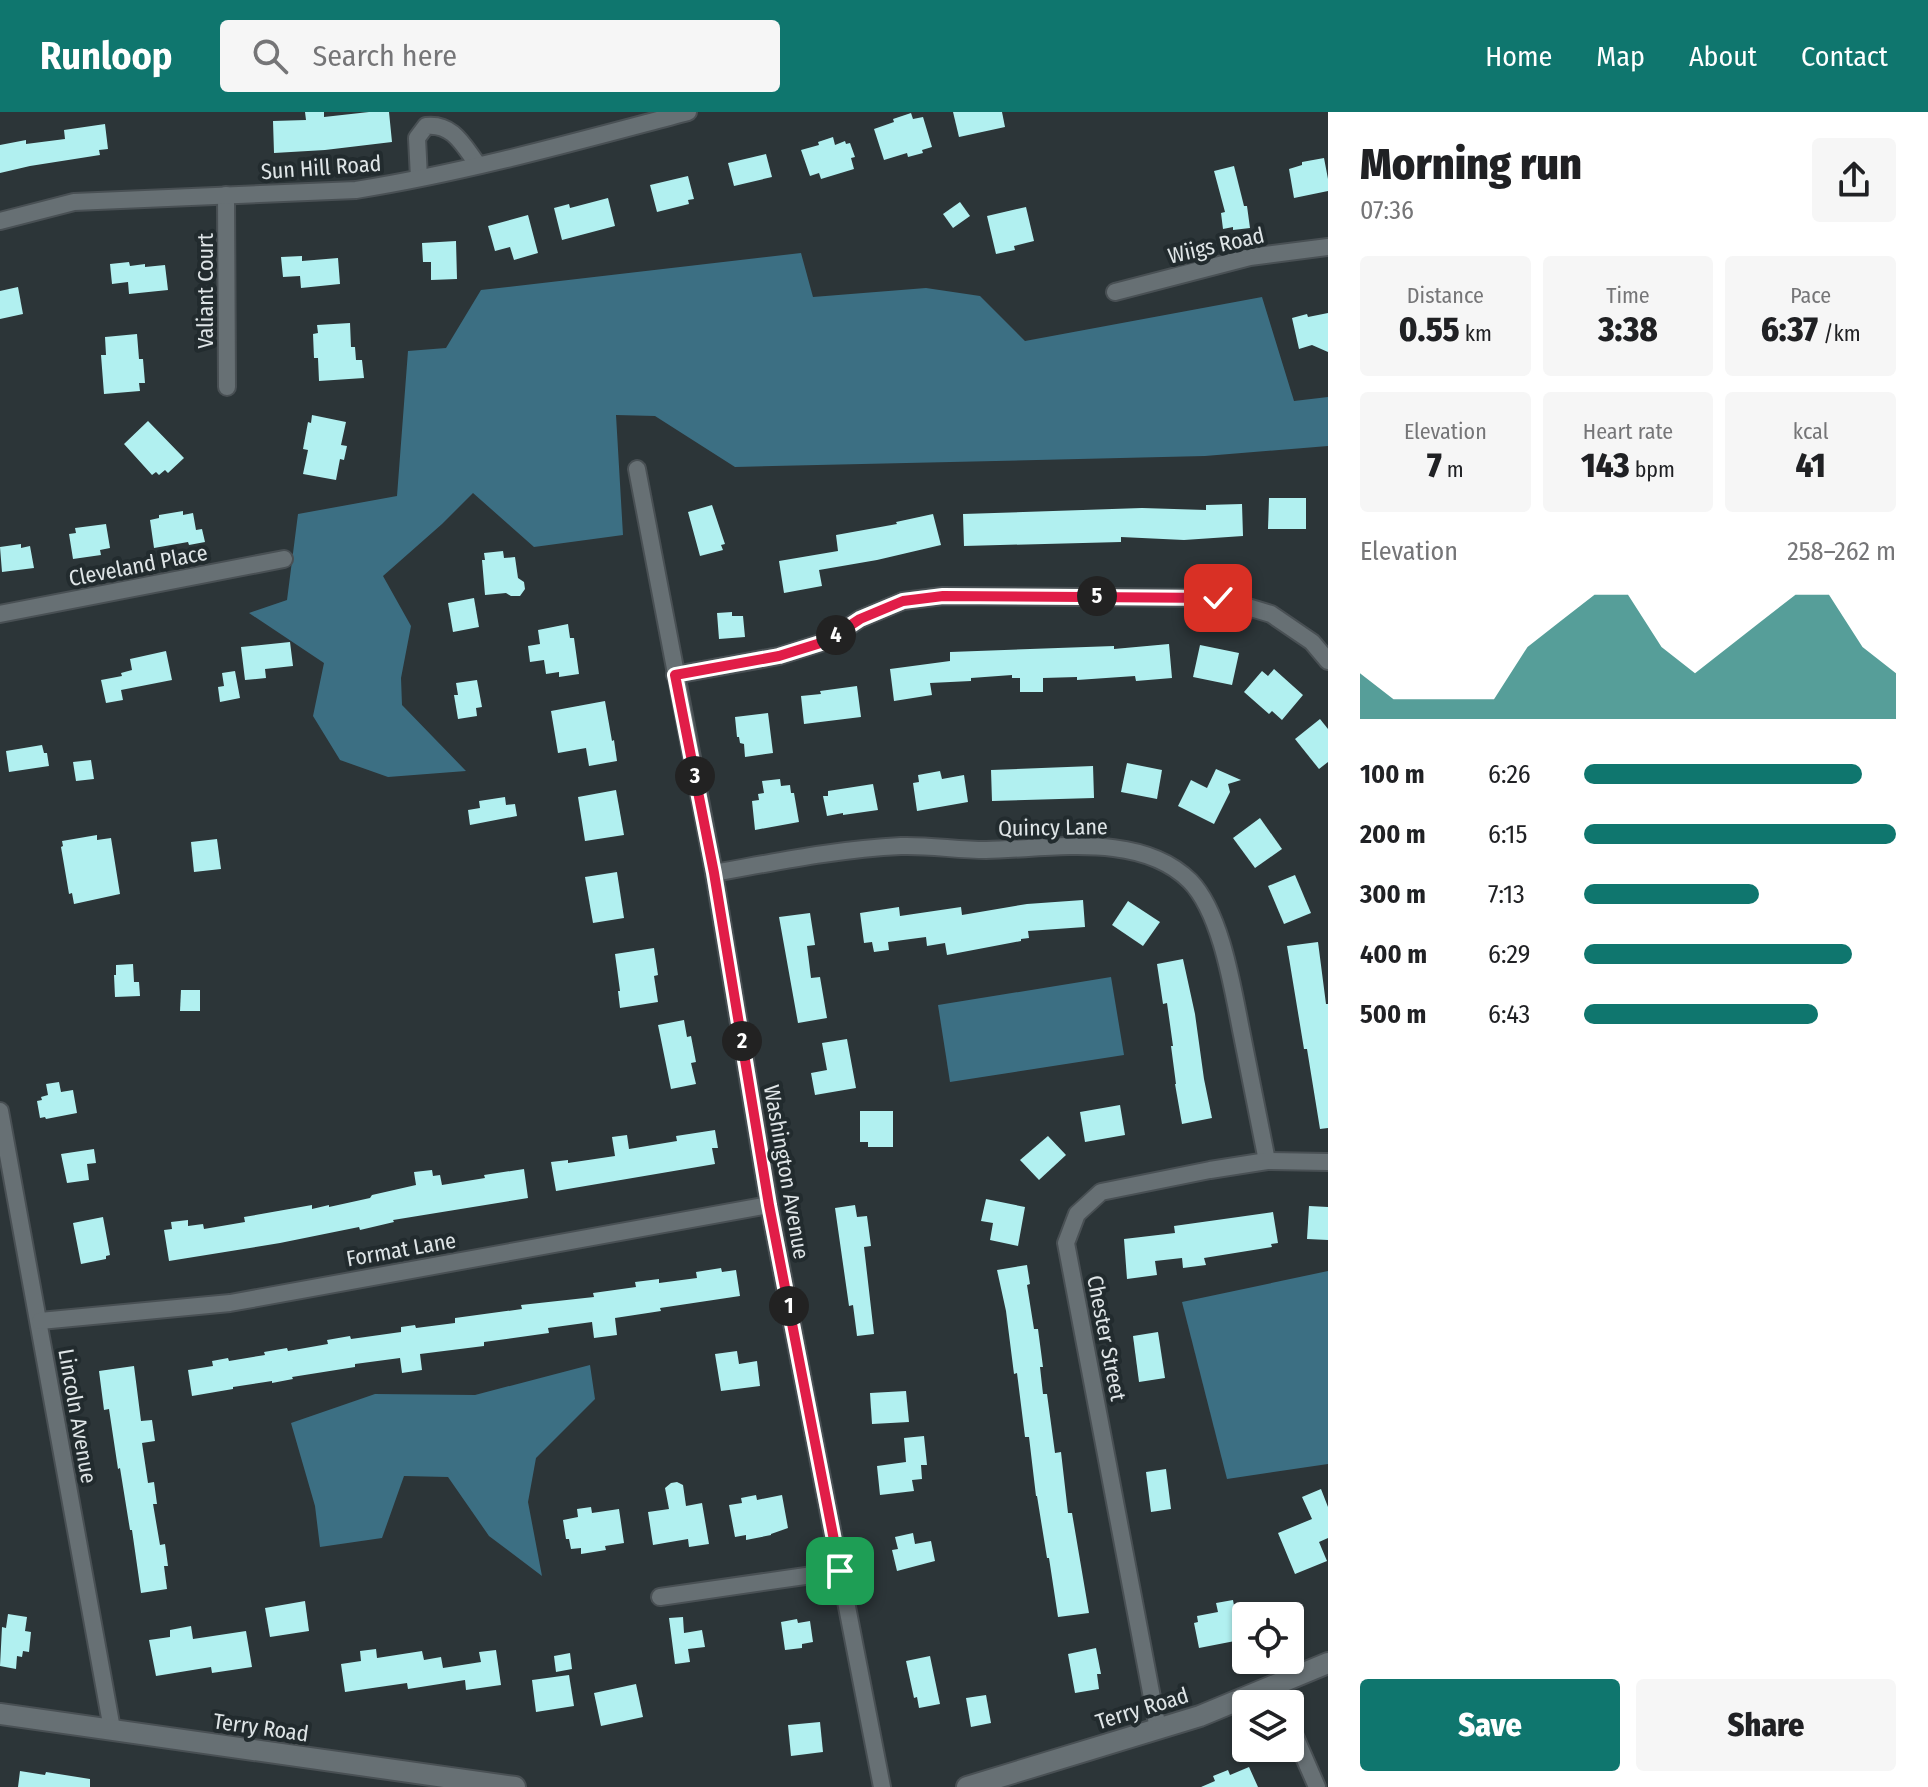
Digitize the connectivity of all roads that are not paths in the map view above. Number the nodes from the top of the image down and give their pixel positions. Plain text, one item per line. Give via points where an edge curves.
1 (688, 112) edge
2 (478, 165) junction
3 (419, 178) junction
4 (226, 195) junction
5 (0, 221) edge
6 (1328, 247) edge
7 (1115, 292) dead end
8 (227, 387) dead end
9 (637, 469) dead end
10 (284, 559) dead end
11 (0, 614) edge
12 (1328, 661) edge
13 (675, 675) junction
14 (714, 873) junction
15 (0, 1111) edge
16 (1267, 1161) junction
17 (1328, 1162) edge
18 (769, 1205) junction
19 (40, 1321) junction
20 (840, 1571) junction
21 (660, 1597) dead end
22 (1328, 1663) edge
23 (1284, 1690) edge
24 (1232, 1707) edge
25 (0, 1714) edge
26 (112, 1729) junction
27 (1158, 1729) junction
28 (1304, 1757) edge
29 (515, 1787) edge
30 (882, 1787) edge
31 (967, 1787) edge
32 (1317, 1787) edge

1 - 2 street, Sun Hill Road
2 - 3 street, Sun Hill Road
2 - 3 street via 452,132 426,126 417,138
3 - 4 street, Sun Hill Road via 356,190
4 - 5 street, Sun Hill Road via 74,202
4 - 8 street, Valiant Court
6 - 7 street, Wiigs Road via 1250,257
9 - 13 street, Washington Avenue
10 - 11 street, Cleveland Place
12 - 13 street via 1312,642 1271,614 1218,598 943,596 903,601 860,619 827,641 779,656
13 - 14 street, Washington Avenue
14 - 16 street, Quincy Lane via 902,846 1124,848 1164,861 1191,882 1225,953
14 - 18 street, Washington Avenue
15 - 19 street, Lincoln Avenue
16 - 17 street, Chester Street
16 - 27 street, Chester Street via 1101,1192 1077,1214 1066,1243
18 - 19 street, Format Lane via 230,1303
18 - 20 street, Washington Avenue
19 - 26 street, Lincoln Avenue
20 - 21 street
20 - 30 street, Washington Avenue
22 - 23 street, Terry Road
24 - 27 street, Terry Road
25 - 26 street, Terry Road
26 - 29 street, Terry Road
27 - 31 street, Terry Road
28 - 32 street

